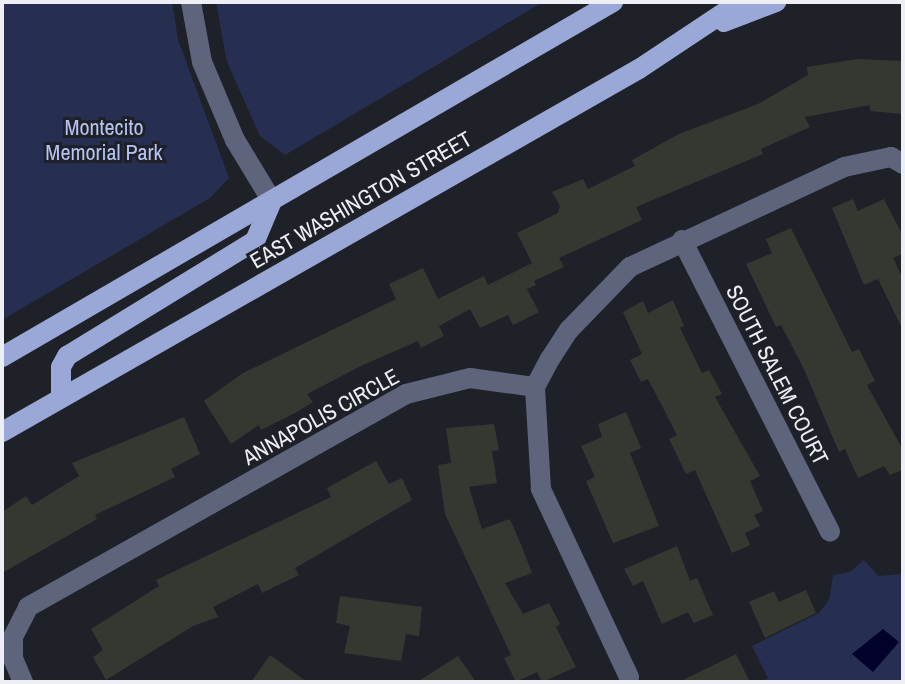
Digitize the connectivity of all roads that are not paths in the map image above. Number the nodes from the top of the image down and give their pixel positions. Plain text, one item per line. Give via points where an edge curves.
1 (191, 2) edge
2 (613, 2) edge
3 (740, 2) edge
4 (776, 2) edge
5 (694, 34) junction
6 (903, 164) edge
7 (272, 201) junction
8 (682, 240) junction
9 (2, 357) edge
10 (535, 387) junction
11 (61, 398) junction
12 (2, 432) edge
13 (830, 532) dead end
14 (629, 677) dead end
15 (23, 682) edge

1 - 7 street via 202,62 235,140
2 - 7 main road, EAST WASHINGTON STREET
3 - 5 main road, EAST WASHINGTON STREET
4 - 5 main road
5 - 11 main road, EAST WASHINGTON STREET
6 - 8 street via 891,157 844,167
7 - 9 main road, EAST WASHINGTON STREET
7 - 11 main road via 255,241 67,356 61,367
8 - 10 street via 630,267 597,298 569,330
8 - 13 street, SOUTH SALEM COURT
10 - 14 street via 541,489
10 - 15 street, ANNAPOLIS CIRCLE via 470,378 406,394 28,607 13,637 13,659
11 - 12 main road, EAST WASHINGTON STREET

